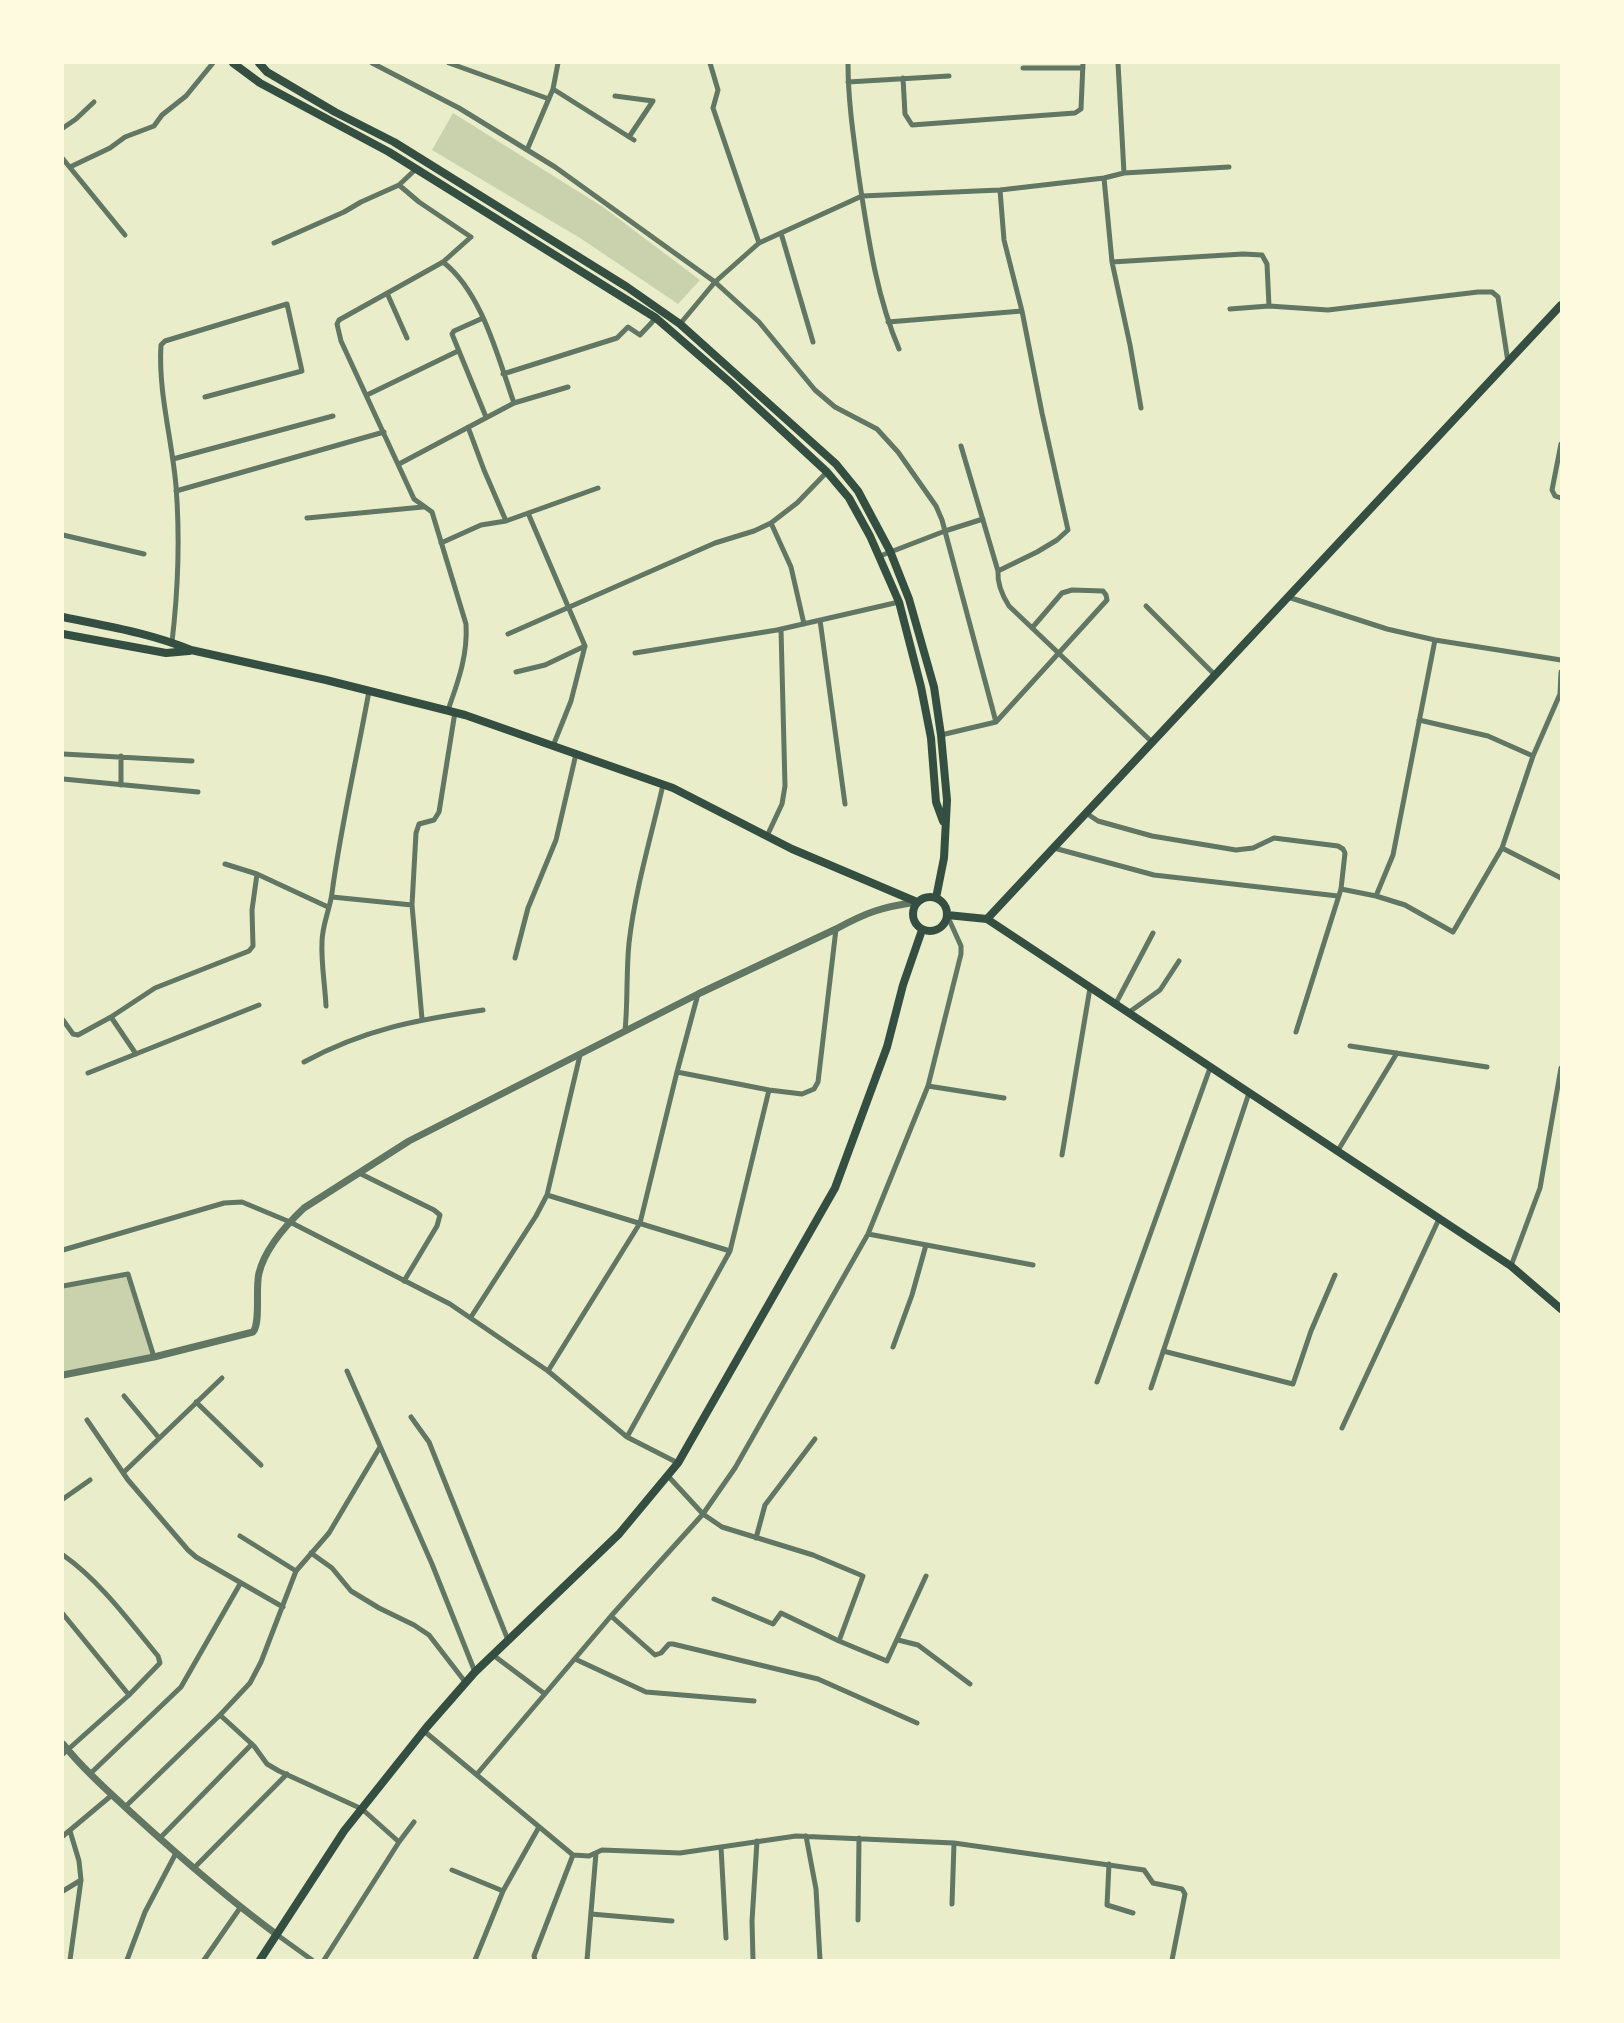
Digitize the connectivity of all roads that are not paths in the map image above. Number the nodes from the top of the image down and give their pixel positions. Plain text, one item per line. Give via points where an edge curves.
1 (213, 63) edge
2 (233, 63) edge
3 (259, 63) edge
4 (372, 63) edge
5 (449, 63) edge
6 (558, 63) edge
7 (710, 63) edge
8 (848, 63) edge
9 (1118, 63) edge
10 (1083, 66) edge
11 (1023, 68) dead end
12 (949, 76) dead end
13 (903, 78) junction
14 (848, 82) junction
15 (553, 89) junction
16 (615, 96) dead end
17 (549, 99) junction
18 (94, 102) dead end
19 (63, 128) edge
20 (527, 150) junction
21 (63, 159) edge
22 (70, 167) junction
23 (1229, 167) dead end
24 (416, 169) junction
25 (1124, 174) junction
26 (1104, 178) junction
27 (399, 185) junction
28 (1000, 190) junction
29 (862, 196) junction
30 (781, 233) junction
31 (125, 235) dead end
32 (274, 243) dead end
33 (759, 243) junction
34 (442, 262) junction
35 (1112, 262) junction
36 (715, 282) junction
37 (627, 287) junction
38 (387, 293) junction
39 (621, 296) junction
40 (1269, 306) junction
41 (1561, 307) edge
42 (1230, 309) dead end
43 (1022, 311) junction
44 (483, 318) junction
45 (656, 318) junction
46 (888, 322) junction
47 (680, 324) junction
48 (407, 338) dead end
49 (813, 342) dead end
50 (899, 349) dead end
51 (458, 351) junction
52 (1508, 362) junction
53 (504, 374) junction
54 (740, 376) junction
55 (732, 384) junction
56 (568, 387) dead end
57 (367, 395) junction
58 (205, 397) dead end
59 (514, 404) junction
60 (1141, 408) dead end
61 (333, 416) dead end
62 (486, 417) junction
63 (468, 427) junction
64 (384, 432) junction
65 (1561, 444) edge
66 (961, 446) dead end
67 (1560, 453) edge
68 (173, 459) junction
69 (399, 464) junction
70 (827, 472) junction
71 (598, 488) dead end
72 (176, 491) junction
73 (1561, 498) edge
74 (423, 507) junction
75 (528, 513) junction
76 (307, 518) dead end
77 (983, 519) junction
78 (506, 521) junction
79 (771, 524) junction
80 (945, 531) junction
81 (63, 535) edge
82 (441, 543) junction
83 (890, 551) junction
84 (144, 554) dead end
85 (880, 556) junction
86 (998, 571) junction
87 (1288, 597) junction
88 (899, 602) junction
89 (1146, 606) dead end
90 (569, 607) junction
91 (63, 617) edge
92 (820, 620) junction
93 (804, 624) junction
94 (1032, 628) junction
95 (781, 629) junction
96 (131, 632) junction
97 (63, 634) edge
98 (508, 634) dead end
99 (1435, 640) junction
100 (172, 642) junction
101 (585, 646) junction
102 (129, 647) junction
103 (191, 650) junction
104 (1058, 652) junction
105 (635, 653) dead end
106 (1561, 660) edge
107 (516, 672) dead end
108 (1561, 672) edge
109 (1214, 674) junction
110 (369, 691) junction
111 (451, 711) junction
112 (1419, 720) junction
113 (996, 722) junction
114 (941, 735) junction
115 (1152, 742) junction
116 (553, 746) junction
117 (63, 754) edge
118 (576, 754) junction
119 (122, 756) junction
120 (1533, 756) junction
121 (192, 761) dead end
122 (63, 779) edge
123 (121, 785) junction
124 (663, 785) junction
125 (198, 792) dead end
126 (845, 804) dead end
127 (1086, 813) junction
128 (945, 825) junction
129 (767, 836) junction
130 (1054, 848) junction
131 (1503, 848) junction
132 (225, 864) dead end
133 (257, 874) junction
134 (1561, 878) edge
135 (1341, 889) junction
136 (1338, 896) junction
137 (1376, 896) junction
138 (332, 897) junction
139 (936, 898) junction
140 (917, 902) junction
141 (412, 905) junction
142 (328, 907) junction
143 (947, 915) junction
144 (987, 919) junction
145 (836, 929) junction
146 (922, 930) junction
147 (1153, 933) dead end
148 (515, 958) dead end
149 (1179, 961) dead end
150 (1090, 988) junction
151 (699, 994) junction
152 (259, 1005) dead end
153 (1115, 1005) junction
154 (326, 1006) dead end
155 (483, 1010) dead end
156 (1128, 1013) junction
157 (111, 1017) junction
158 (422, 1019) junction
159 (63, 1020) edge
160 (625, 1031) junction
161 (1296, 1032) dead end
162 (1350, 1046) dead end
163 (1397, 1053) junction
164 (136, 1054) junction
165 (579, 1054) junction
166 (304, 1062) dead end
167 (1487, 1067) dead end
168 (1210, 1068) junction
169 (1561, 1068) edge
170 (88, 1072) dead end
171 (677, 1072) junction
172 (928, 1086) junction
173 (769, 1090) junction
174 (1249, 1094) junction
175 (1004, 1098) dead end
176 (1558, 1103) edge
177 (1337, 1152) junction
178 (1062, 1155) dead end
179 (359, 1173) junction
180 (547, 1195) junction
181 (1439, 1219) junction
182 (290, 1222) junction
183 (640, 1223) junction
184 (868, 1234) junction
185 (926, 1245) junction
186 (63, 1250) edge
187 (730, 1251) junction
188 (1033, 1265) dead end
189 (1511, 1266) junction
190 (1335, 1275) dead end
191 (404, 1281) junction
192 (63, 1286) edge
193 (1561, 1309) edge
194 (471, 1317) junction
195 (893, 1347) dead end
196 (1163, 1351) junction
197 (154, 1357) junction
198 (347, 1371) dead end
199 (548, 1371) junction
200 (63, 1375) edge
201 (222, 1378) dead end
202 (1097, 1382) dead end
203 (1150, 1388) dead end
204 (124, 1396) dead end
205 (196, 1402) junction
206 (411, 1417) dead end
207 (87, 1420) dead end
208 (1342, 1428) dead end
209 (627, 1437) junction
210 (159, 1438) junction
211 (815, 1439) dead end
212 (380, 1447) junction
213 (678, 1463) junction
214 (261, 1465) dead end
215 (123, 1473) junction
216 (668, 1476) junction
217 (90, 1480) dead end
218 (63, 1499) edge
219 (703, 1514) junction
220 (240, 1536) dead end
221 (756, 1538) junction
222 (311, 1553) junction
223 (63, 1555) edge
224 (296, 1570) junction
225 (926, 1576) dead end
226 (240, 1584) junction
227 (714, 1599) dead end
228 (283, 1607) junction
229 (63, 1614) edge
230 (611, 1616) junction
231 (508, 1640) junction
232 (898, 1640) junction
233 (839, 1641) junction
234 (493, 1654) junction
235 (575, 1659) junction
236 (475, 1672) junction
237 (466, 1683) junction
238 (970, 1684) dead end
239 (545, 1694) junction
240 (129, 1695) junction
241 (754, 1701) dead end
242 (220, 1715) junction
243 (917, 1723) dead end
244 (424, 1731) junction
245 (63, 1744) edge
246 (252, 1744) junction
247 (66, 1753) edge
248 (91, 1773) junction
249 (287, 1774) junction
250 (477, 1774) junction
251 (112, 1795) junction
252 (125, 1807) junction
253 (362, 1809) junction
254 (414, 1822) dead end
255 (539, 1827) junction
256 (70, 1831) junction
257 (63, 1836) edge
258 (806, 1836) junction
259 (160, 1838) junction
260 (859, 1838) junction
261 (757, 1841) junction
262 (399, 1842) junction
263 (954, 1843) junction
264 (721, 1847) junction
265 (176, 1853) junction
266 (596, 1853) junction
267 (573, 1855) junction
268 (1109, 1864) junction
269 (194, 1868) junction
270 (453, 1869) dead end
271 (81, 1880) junction
272 (63, 1883) edge
273 (65, 1890) edge
274 (503, 1891) junction
275 (952, 1904) dead end
276 (240, 1908) junction
277 (1133, 1913) dead end
278 (591, 1914) junction
279 (858, 1920) dead end
280 (672, 1921) dead end
281 (276, 1934) junction
282 (726, 1938) dead end
283 (70, 1960) edge
284 (128, 1960) edge
285 (204, 1960) edge
286 (260, 1960) edge
287 (312, 1960) edge
288 (324, 1960) edge
289 (475, 1960) edge
290 (535, 1960) edge
291 (587, 1960) edge
292 (753, 1960) edge
293 (820, 1960) edge
294 (1172, 1960) edge

1 - 22 street via 154,126
2 - 24 main road via 260,83
3 - 37 main road via 267,72 394,142
4 - 20 street via 459,108
5 - 17 street
6 - 15 street
7 - 33 street via 718,90 714,108
8 - 14 street
9 - 25 street
10 - 11 street
10 - 13 street via 1078,112 916,125 909,123 905,114
12 - 13 street
13 - 14 street
14 - 29 street
15 - 16 street via 632,139 653,101
15 - 17 street
17 - 20 street
18 - 19 street
20 - 36 street
21 - 22 street
22 - 31 street
23 - 25 street
24 - 27 street
24 - 39 main road
25 - 26 street
26 - 28 street
26 - 35 street
27 - 32 street
27 - 34 street via 471,237
28 - 29 street
28 - 43 street via 1004,240
29 - 30 street
29 - 46 street via 873,265
30 - 33 street
30 - 49 street
33 - 36 street
34 - 38 street
34 - 44 street via 469,291
35 - 40 street via 1262,255 1267,264
35 - 60 street
36 - 47 street
36 - 80 street via 759,322 815,390 836,407 877,429 891,444 936,506
37 - 39 main road
37 - 47 main road
38 - 48 street
38 - 57 street via 338,322 341,341
39 - 45 main road
40 - 42 street
40 - 52 street via 1328,310 1492,292 1498,297
41 - 52 main road
43 - 46 street
43 - 86 street via 1068,530 1037,552
44 - 51 street via 454,331
44 - 53 street
45 - 53 street via 640,335 628,327 617,338
45 - 55 main road
46 - 50 street
47 - 54 main road
51 - 57 street
51 - 62 street
52 - 87 main road
53 - 59 street
54 - 55 main road
54 - 83 main road via 836,464 858,491
55 - 70 main road
56 - 59 street
57 - 64 street
58 - 68 street via 302,371 287,304 162,342 164,398
59 - 62 street
61 - 68 street
62 - 63 street
63 - 69 street
63 - 78 street
64 - 69 street
64 - 72 street
65 - 67 street
66 - 77 street
67 - 73 street via 1552,490
68 - 72 street
69 - 74 street via 414,499
70 - 79 street
70 - 85 main road via 849,498
71 - 75 street
72 - 100 street
74 - 76 street
74 - 82 street via 432,512
75 - 78 street
75 - 90 street
77 - 80 street
77 - 86 street
78 - 82 street via 481,525
79 - 90 street via 715,543
79 - 93 street via 791,567
80 - 83 street
80 - 113 street
81 - 84 street
82 - 111 street via 467,636
83 - 85 street
83 - 114 main road via 909,599 934,687
85 - 88 main road
86 - 94 street via 1003,596
87 - 99 street
87 - 109 main road
88 - 92 street
88 - 128 main road via 921,687 931,738 936,801
89 - 109 street
90 - 98 street
90 - 101 street
91 - 96 main road
92 - 93 street
92 - 126 street
93 - 95 street
94 - 104 street
94 - 104 street via 1062,593 1103,591 1107,600
95 - 105 street
95 - 129 street via 785,786 782,804
96 - 100 main road
96 - 102 main road
97 - 102 main road
99 - 106 street
99 - 112 street
100 - 103 main road
101 - 107 street via 545,665
101 - 116 street via 571,701
102 - 103 main road via 166,654
103 - 110 main road
104 - 113 street
104 - 115 street
108 - 120 street via 1560,694
109 - 115 main road
110 - 111 main road
110 - 138 street via 344,811
111 - 116 main road
111 - 141 street via 439,812 434,820 417,828
112 - 120 street via 1488,736
112 - 137 street via 1393,855
113 - 114 street
114 - 128 main road via 947,800
115 - 127 main road
116 - 118 main road
117 - 119 street
118 - 124 main road
118 - 148 street via 556,840 528,908
119 - 121 street
119 - 123 street
120 - 131 street
122 - 123 street
123 - 125 street
124 - 129 main road
124 - 160 street via 629,944
127 - 130 main road
127 - 135 street via 1098,821 1152,836 1236,850 1253,848 1274,838 1338,846 1345,853
128 - 139 main road via 944,858
129 - 140 main road
130 - 136 street via 1154,875
130 - 144 main road
131 - 134 street
131 - 137 street via 1453,932 1405,905
132 - 133 street
133 - 142 street
133 - 157 street via 251,949 155,988
135 - 136 street
135 - 137 street
136 - 161 street
138 - 141 street
138 - 142 street
139 - 140 main road
139 - 143 main road via 946,907
140 - 145 street via 864,913
140 - 146 main road via 913,918
141 - 158 street
142 - 154 street via 322,941
143 - 144 main road
143 - 146 main road via 940,928
143 - 172 street via 961,954
144 - 150 main road
145 - 151 street
145 - 173 street via 816,1086 802,1094
146 - 213 main road via 887,1047 835,1188
147 - 153 street
149 - 156 street via 1160,990
150 - 153 main road
150 - 178 street
151 - 160 street
151 - 171 street
152 - 164 street
153 - 156 main road
155 - 158 street
156 - 168 main road
157 - 159 street via 75,1035
157 - 164 street
158 - 166 street via 365,1034
160 - 165 street
162 - 163 street
163 - 167 street
163 - 177 street
164 - 170 street
165 - 179 street via 409,1141
165 - 180 street
168 - 174 main road
168 - 202 street
169 - 176 street
171 - 173 street
171 - 183 street
172 - 175 street
172 - 184 street
173 - 187 street
174 - 177 main road
174 - 196 street
176 - 189 street via 1540,1188
177 - 181 main road
179 - 182 street via 304,1208
179 - 191 street via 440,1215
180 - 183 street
180 - 194 street
181 - 189 main road
181 - 208 street
182 - 186 street via 242,1202 224,1203
182 - 191 street
182 - 197 street via 267,1254 259,1274 254,1331
183 - 187 street
183 - 199 street
184 - 185 street
184 - 219 street via 735,1468
185 - 188 street
185 - 195 street
187 - 209 street
189 - 193 main road
190 - 196 street via 1293,1384
191 - 194 street
192 - 197 street via 128,1274
194 - 199 street
196 - 203 street
197 - 200 street
198 - 212 street
199 - 209 street
201 - 205 street
204 - 210 street
205 - 210 street
205 - 214 street
206 - 231 street via 429,1442
207 - 215 street
209 - 213 street
210 - 215 street
211 - 221 street via 765,1505
212 - 222 street via 340,1517
212 - 236 street
213 - 216 main road
215 - 226 street via 188,1550
216 - 219 street
216 - 231 main road via 619,1534
217 - 218 street
219 - 221 street via 722,1527
219 - 230 street
220 - 224 street
221 - 233 street via 813,1555 863,1576
222 - 224 street
222 - 237 street via 332,1568 351,1591 429,1635
223 - 240 street via 106,1595 158,1656 159,1666
224 - 228 street
225 - 232 street
226 - 228 street
226 - 248 street via 181,1687
227 - 233 street via 773,1624 781,1612
228 - 242 street via 254,1675
229 - 240 street
230 - 235 street
230 - 243 street via 655,1655 673,1644 819,1679
231 - 234 main road
232 - 233 street via 887,1661
232 - 238 street via 918,1645
234 - 236 main road
234 - 239 street
235 - 239 street
235 - 241 street via 646,1692
236 - 237 main road
237 - 244 main road
239 - 250 street
240 - 247 street
242 - 246 street
242 - 252 street
244 - 250 street
244 - 253 main road
245 - 247 street
246 - 249 street via 267,1764
246 - 259 street
247 - 248 street
248 - 251 street
249 - 253 street
249 - 269 street
250 - 255 street
251 - 252 street
251 - 256 street
252 - 259 street
253 - 262 street
253 - 281 main road
254 - 262 street
255 - 267 street
255 - 274 street
256 - 257 street
256 - 271 street
258 - 260 street
258 - 261 street
258 - 293 street via 816,1889
259 - 265 street
260 - 263 street
260 - 279 street
261 - 264 street
261 - 292 street
262 - 288 street
263 - 268 street
263 - 275 street
264 - 266 street via 680,1853
264 - 282 street
265 - 269 street
265 - 284 street via 145,1912
266 - 267 street
266 - 278 street
267 - 290 street
268 - 277 street via 1107,1905
268 - 294 street via 1144,1870 1153,1882 1182,1889 1185,1894
269 - 276 street
270 - 274 street
271 - 273 street
271 - 283 street
272 - 273 street
274 - 289 street
276 - 281 street
276 - 285 street
278 - 280 street
278 - 291 street
281 - 286 main road
281 - 287 street

